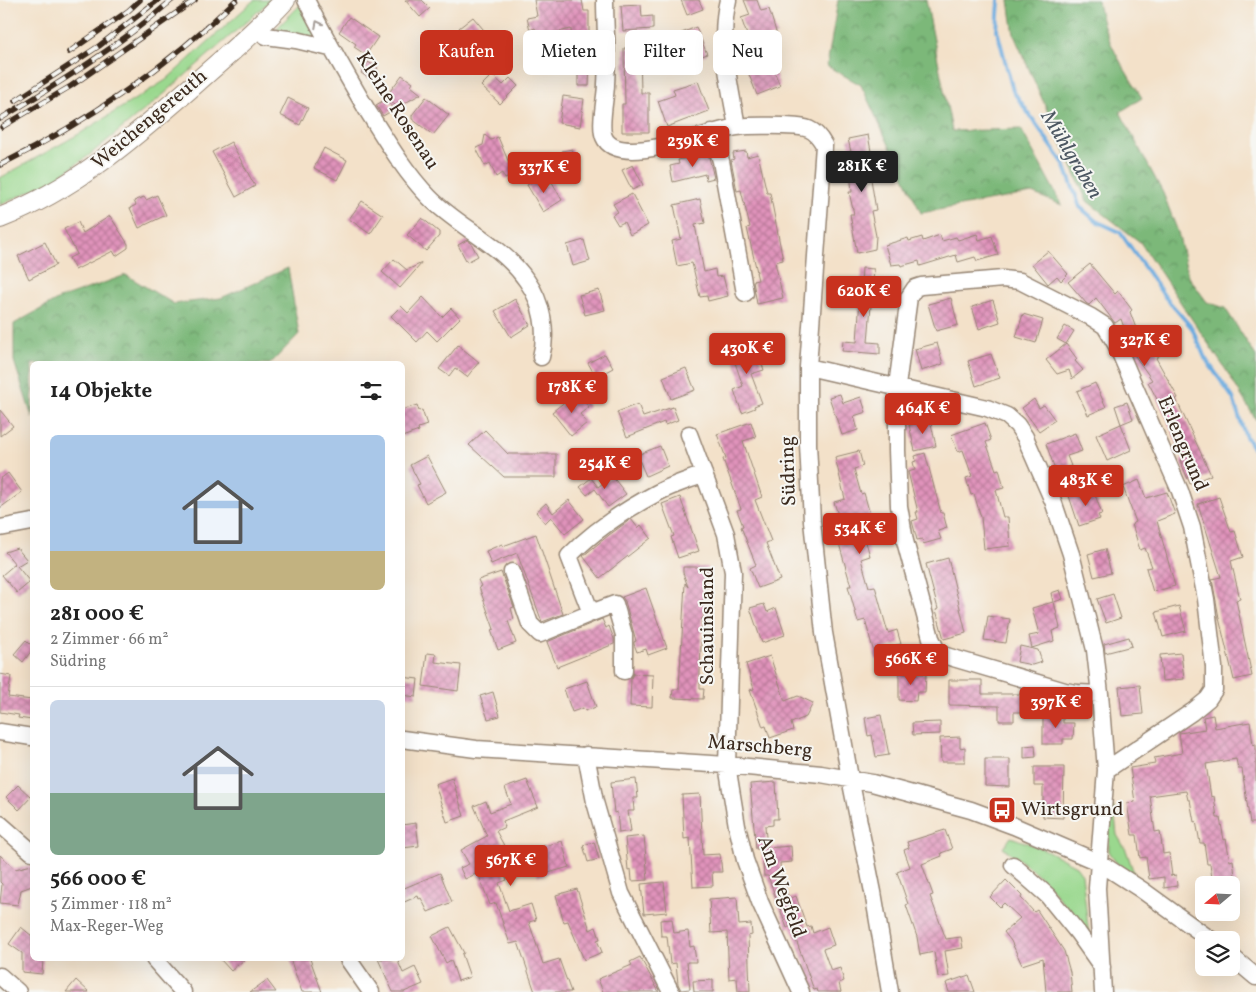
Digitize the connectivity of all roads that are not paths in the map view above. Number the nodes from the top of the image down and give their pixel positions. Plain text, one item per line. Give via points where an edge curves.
1 (285, 0) edge
2 (306, 0) edge
3 (605, 0) edge
4 (728, 0) edge
5 (257, 29) junction
6 (330, 48) junction
7 (736, 127) junction
8 (712, 132) junction
9 (0, 218) edge
10 (745, 292) dead end
11 (541, 357) dead end
12 (808, 367) junction
13 (897, 386) junction
14 (689, 434) dead end
15 (704, 474) junction
16 (30, 522) edge
17 (0, 528) edge
18 (512, 572) dead end
19 (591, 613) junction
20 (624, 670) dead end
21 (1100, 694) junction
22 (0, 732) edge
23 (30, 737) edge
24 (405, 740) edge
25 (586, 755) junction
26 (727, 765) junction
27 (1106, 770) junction
28 (850, 778) junction
29 (0, 824) edge
30 (30, 850) edge
31 (1100, 863) junction
32 (1014, 865) dead end
33 (1199, 931) edge
34 (156, 961) edge
35 (349, 961) edge
36 (1240, 964) edge
37 (1102, 967) junction
38 (0, 976) edge
39 (1256, 977) edge
40 (18, 992) edge
41 (183, 992) edge
42 (371, 992) edge
43 (671, 992) edge
44 (801, 992) edge
45 (890, 992) edge
46 (1103, 992) edge

1 - 5 main road, Weichengereuth
6 -> 2 street, Kleine Rosenau
3 - 8 street, Südring via 604,138 613,146 630,150 668,146
4 - 7 street via 724,39
5 - 6 street, Kleine Rosenau via 266,36
5 - 9 main road, Weichengereuth via 153,120 85,174 50,195
6 - 11 street, Kleine Rosenau via 390,147 429,197 507,257 528,281 541,311 545,333
7 - 8 street, Südring
7 - 12 street, Südring via 805,127 818,135 824,145
8 - 10 street via 721,160
12 - 13 street
12 - 28 street, Südring via 812,521 824,632
13 - 21 street via 987,408 1007,416 1025,437 1054,501 1071,554 1095,650
13 - 21 street via 899,506 930,638 936,649 943,655 1065,691
13 - 27 street, Erlengrund via 909,297 915,288 927,284 1003,279 1020,281 1105,326 1117,346 1180,491 1192,527 1206,599 1214,690 1192,712
14 - 15 street, Schauinsland
15 - 19 street via 657,493 632,508 584,540 569,556
15 - 26 street, Schauinsland via 726,534 733,572
16 - 17 street
18 - 19 street via 530,624 540,634
19 - 20 street via 614,604 624,634
21 - 27 street
22 - 23 street
24 - 25 street, Marschberg via 476,749
25 - 26 street, Marschberg
25 - 43 street via 595,802 620,893
26 - 28 street, Marschberg
26 - 44 street, Am Wegfeld via 745,860 760,902
27 - 31 street
28 - 31 street, Marschberg via 971,810
28 - 45 street
29 - 30 street
31 - 33 street, Marschberg
31 - 37 street
32 - 37 street via 1048,896
34 - 41 street
35 - 42 street
36 - 39 street
37 - 46 street
38 - 40 street

